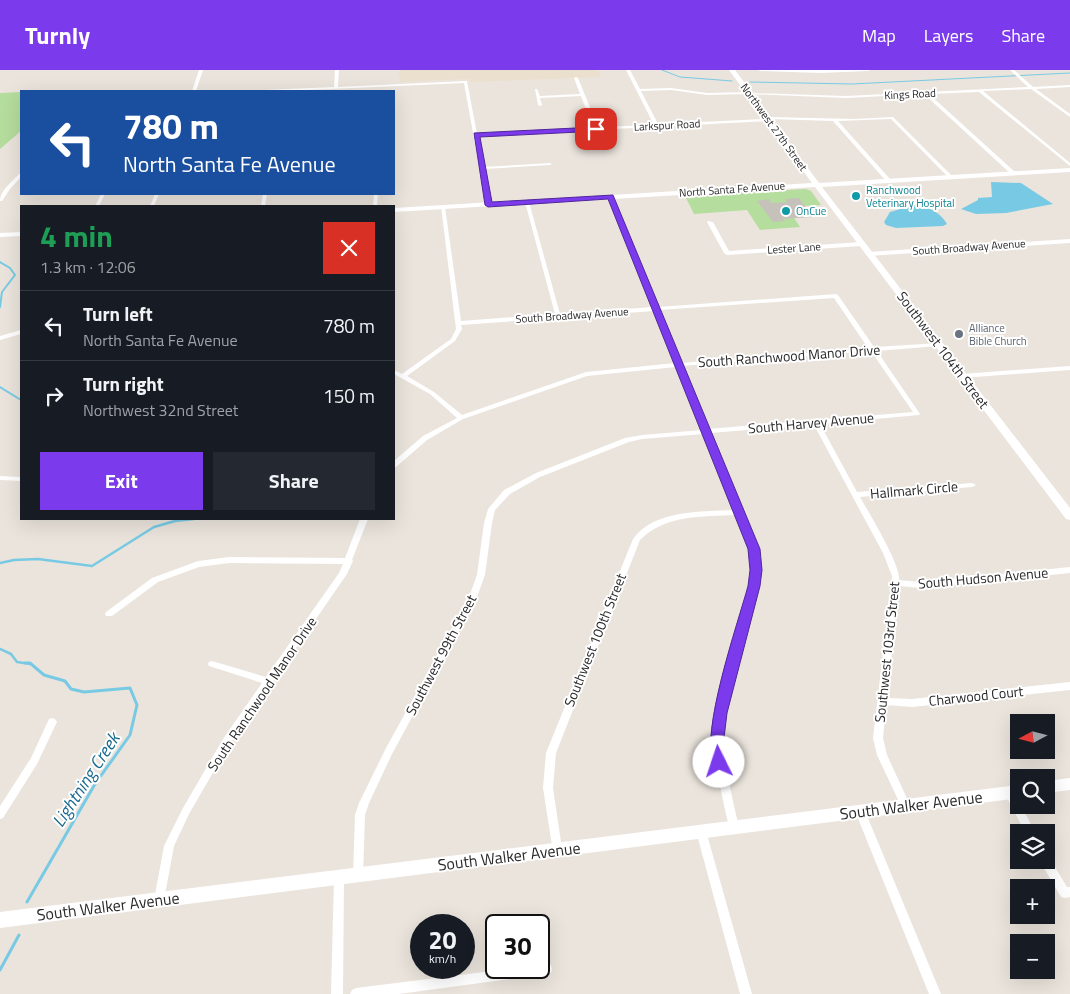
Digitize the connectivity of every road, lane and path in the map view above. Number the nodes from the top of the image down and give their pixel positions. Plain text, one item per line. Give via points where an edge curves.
1 (201, 70) edge
2 (337, 70) edge
3 (628, 70) edge
4 (732, 70) edge
5 (760, 70) edge
6 (868, 70) edge
7 (1012, 70) edge
8 (576, 78) dead end
9 (1070, 86) edge
10 (336, 88) junction
11 (1032, 88) junction
12 (376, 89) edge
13 (194, 90) edge
14 (303, 90) edge
15 (536, 90) dead end
16 (639, 90) junction
17 (979, 90) junction
18 (749, 93) junction
19 (925, 93) junction
20 (583, 95) junction
21 (538, 97) junction
22 (540, 104) dead end
23 (1070, 116) edge
24 (768, 119) junction
25 (834, 119) junction
26 (657, 126) junction
27 (596, 129) junction
28 (476, 135) junction
29 (550, 164) dead end
30 (1070, 165) edge
31 (482, 168) junction
32 (1070, 170) edge
33 (1014, 173) junction
34 (20, 176) edge
35 (951, 177) junction
36 (888, 180) junction
37 (816, 184) junction
38 (610, 197) junction
39 (0, 200) edge
40 (527, 202) junction
41 (488, 205) junction
42 (442, 207) junction
43 (395, 210) edge
44 (710, 222) dead end
45 (20, 234) edge
46 (0, 235) edge
47 (1070, 241) edge
48 (861, 244) junction
49 (868, 254) junction
50 (656, 309) junction
51 (558, 316) junction
52 (458, 323) junction
53 (20, 332) edge
54 (1, 337) edge
55 (938, 344) junction
56 (872, 350) junction
57 (679, 365) junction
58 (1070, 368) edge
59 (395, 372) edge
60 (403, 376) junction
61 (962, 376) junction
62 (461, 418) junction
63 (816, 423) junction
64 (706, 431) junction
65 (395, 464) edge
66 (0, 478) edge
67 (20, 479) edge
68 (972, 485) dead end
69 (855, 495) junction
70 (740, 512) junction
71 (1070, 516) edge
72 (364, 520) edge
73 (349, 561) junction
74 (1070, 570) edge
75 (897, 583) junction
76 (109, 614) dead end
77 (212, 664) dead end
78 (267, 681) junction
79 (1070, 686) edge
80 (882, 701) junction
81 (52, 722) dead end
82 (1070, 784) edge
83 (1055, 786) edge
84 (1010, 792) edge
85 (905, 805) junction
86 (860, 811) junction
87 (0, 815) edge
88 (734, 827) junction
89 (701, 831) junction
90 (557, 849) junction
91 (1051, 869) edge
92 (358, 876) junction
93 (338, 878) junction
94 (1068, 892) edge
95 (159, 900) junction
96 (0, 920) edge
97 (485, 977) edge
98 (337, 994) edge
99 (356, 994) edge
100 (746, 994) edge
101 (935, 994) edge

1 - 13 street
2 - 10 street
3 - 16 street
4 - 18 main road, Northwest 27th Street
5 - 6 street
7 - 11 street
8 - 20 street
9 - 11 street, Kings Road
10 - 12 street
10 - 14 street
11 - 17 street, Kings Road
11 - 23 street
12 - 28 street via 466,82
15 - 21 street
16 - 18 street, Kings Road
16 - 26 street
17 - 19 street, Kings Road
17 - 30 street
18 - 19 street, Kings Road via 839,97
18 - 24 main road, Northwest 27th Street
19 - 33 street
20 - 21 street
20 - 27 street
21 - 22 street
24 - 25 street, Larkspur Road
24 - 26 street, Larkspur Road
24 - 37 main road, Northwest 27th Street
25 - 35 street, Larkspur Road via 892,118
25 - 36 street
26 - 27 street, Larkspur Road
27 - 28 street, Larkspur Road
28 - 31 street
29 - 31 street
31 - 41 street
32 - 33 main road, North Santa Fe Avenue
33 - 35 main road, North Santa Fe Avenue
34 - 39 street
35 - 36 main road, North Santa Fe Avenue
36 - 37 main road, North Santa Fe Avenue
37 - 38 main road, North Santa Fe Avenue
37 - 48 main road, Southwest 104th Street
38 - 40 main road, North Santa Fe Avenue
38 - 50 street
40 - 41 main road, North Santa Fe Avenue
40 - 51 street
41 - 42 main road, North Santa Fe Avenue
42 - 43 main road, North Santa Fe Avenue
42 - 52 street
44 - 48 street, Lester Lane via 727,253
45 - 46 main road
47 - 49 street, South Broadway Avenue
48 - 49 main road, Southwest 104th Street
49 - 55 main road, Southwest 104th Street
50 - 51 street, South Broadway Avenue
50 - 56 street, South Broadway Avenue via 836,296
50 - 57 street
51 - 52 street, South Broadway Avenue
52 - 60 street via 458,333 452,340
53 - 54 street
55 - 56 street, South Ranchwood Manor Drive
55 - 61 main road, Southwest 104th Street
56 - 57 street, South Ranchwood Manor Drive
56 - 63 street, South Harvey Avenue via 917,414
57 - 62 street, South Ranchwood Manor Drive via 579,376
57 - 64 street
58 - 61 street
59 - 60 street
60 - 62 street via 432,393
61 - 71 main road, Southwest 104th Street
62 - 65 street, South Ranchwood Manor Drive via 424,438
63 - 64 street, South Harvey Avenue
63 - 69 street, Southwest 103rd Street
64 - 70 street
64 - 92 street, Southwest 99th Street via 627,440 538,475 502,496 489,516 481,575 473,597 364,803 360,815
66 - 67 street
68 - 69 street, Hallmark Circle
69 - 75 street, Southwest 103rd Street via 892,562
70 - 88 street via 754,549 756,578 720,713 717,738 719,762
70 - 90 street, Southwest 100th Street via 662,521 650,526 637,540 551,752 548,788
72 - 73 street, South Ranchwood Manor Drive
73 - 76 street via 228,560 198,564 155,580
73 - 78 street, South Ranchwood Manor Drive via 328,598
74 - 75 street, South Hudson Avenue via 920,585
75 - 80 street, Southwest 103rd Street
77 - 78 street
78 - 95 street, South Ranchwood Manor Drive via 226,742 175,831 164,862
79 - 80 street, Charwood Court via 912,703
80 - 85 street, Southwest 103rd Street via 879,744
81 - 87 street via 34,761
82 - 83 main road
84 - 85 main road, South Walker Avenue
85 - 86 main road, South Walker Avenue
86 - 88 main road, South Walker Avenue
86 - 101 street
88 - 89 main road, South Walker Avenue
89 - 90 main road, South Walker Avenue
89 - 100 street
90 - 92 main road, South Walker Avenue
91 - 94 street
92 - 93 main road, South Walker Avenue
93 - 95 main road, South Walker Avenue
93 - 98 street
95 - 96 main road, South Walker Avenue
97 - 99 street

